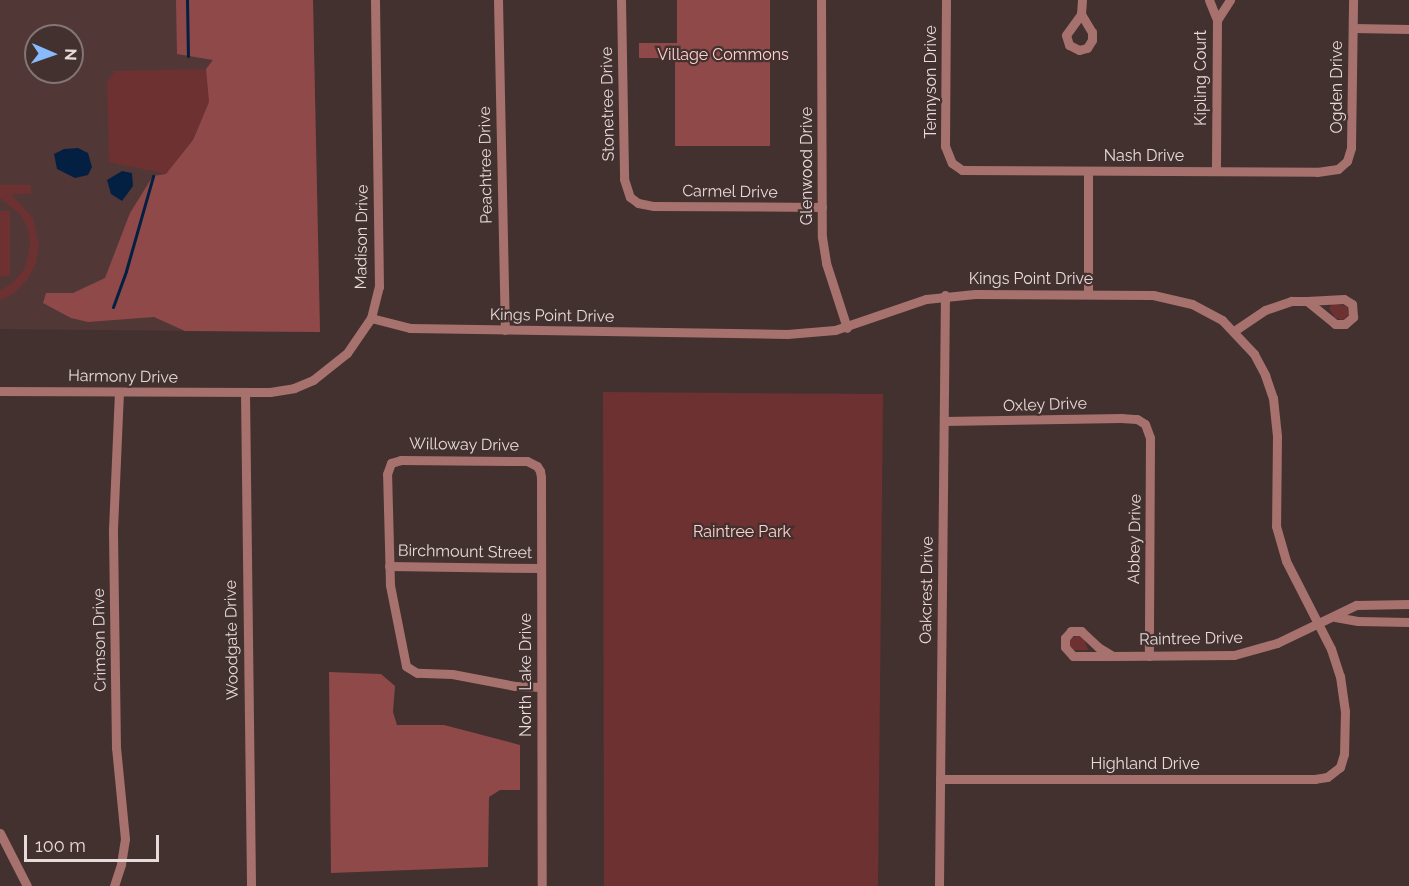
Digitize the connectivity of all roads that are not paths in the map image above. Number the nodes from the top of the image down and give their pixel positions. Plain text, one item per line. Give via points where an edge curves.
1 (375, 0) edge
2 (498, 0) edge
3 (621, 0) edge
4 (821, 0) edge
5 (946, 0) edge
6 (1082, 0) edge
7 (1209, 0) edge
8 (1230, 0) edge
9 (1353, 0) edge
10 (1082, 14) dead end
11 (1217, 20) junction
12 (1353, 28) junction
13 (1409, 29) edge
14 (952, 164) joint
15 (1338, 169) joint
16 (1088, 171) junction
17 (1216, 171) junction
18 (638, 203) joint
19 (822, 207) junction
20 (1088, 294) junction
21 (945, 295) junction
22 (1307, 301) junction
23 (370, 318) junction
24 (847, 328) junction
25 (505, 330) junction
26 (1234, 331) junction
27 (0, 391) edge
28 (119, 392) junction
29 (245, 393) junction
30 (944, 421) junction
31 (1145, 424) joint
32 (537, 466) joint
33 (389, 566) junction
34 (541, 568) junction
35 (1409, 604) edge
36 (1335, 618) junction
37 (1409, 622) edge
38 (1318, 623) junction
39 (1113, 656) junction
40 (1149, 656) junction
41 (541, 687) junction
42 (1342, 761) joint
43 (940, 779) junction
44 (0, 833) edge
45 (27, 886) edge
46 (114, 886) edge
47 (251, 886) edge
48 (542, 886) edge
49 (939, 886) edge

1 - 23 street, Madison Drive via 380,267
2 - 25 street, Peachtree Drive
3 - 18 street, Stonetree Drive via 624,179 630,197
4 - 19 street, Glenwood Drive
5 - 14 street, Tennyson Drive via 945,146
6 - 10 street
7 - 11 street, Kipling Court
8 - 11 street, Kipling Court
9 - 12 street, Ogden Drive
11 - 17 street, Kipling Court
12 - 13 street
12 - 15 street, Ogden Drive via 1352,148 1347,161
14 - 16 street, Nash Drive via 973,171
15 - 17 street, Nash Drive
16 - 17 street, Nash Drive
16 - 20 street
18 - 19 street, Carmel Drive
19 - 24 street, Glenwood Drive via 826,262
20 - 21 street, Kings Point Drive
20 - 26 street, Kings Point Drive via 1153,295 1180,300 1222,320
21 - 24 street, Kings Point Drive
21 - 30 street, Oakcrest Drive
22 - 22 street via 1335,324 1345,324 1353,317 1352,304 1344,299
22 - 26 street via 1291,301 1265,310
23 - 25 street, Kings Point Drive via 404,328
23 - 29 street, Madison Drive via 347,353 318,377 287,389
24 - 25 street, Kings Point Drive via 787,334
26 - 38 street, Kings Point Drive via 1254,354 1270,388 1276,421 1278,537
27 - 28 street, Harmony Drive
28 - 29 street, Harmony Drive
28 - 46 street, Crimson Drive via 113,529 116,748 125,839
29 - 47 street, Woodgate Drive
30 - 31 street, Oxley Drive via 1121,418
30 - 43 street, Oakcrest Drive
31 - 40 street, Abbey Drive via 1151,448
32 - 33 street, Willoway Drive via 527,461 391,463 387,474
32 - 34 street, North Lake Drive via 541,477
33 - 34 street, Birchmount Street
33 - 41 street via 406,666 417,673
34 - 41 street, North Lake Drive
35 - 36 street, Raintree Drive via 1356,605
36 - 37 street, Raintree Drive
36 - 38 street, Raintree Drive
38 - 40 street, Raintree Drive via 1252,652
38 - 42 street, Kings Point Drive via 1336,662 1343,690
39 - 39 street, Raintree Drive via 1073,656 1065,647 1065,638 1071,631 1081,630
39 - 40 street, Raintree Drive
41 - 48 street, North Lake Drive
42 - 43 street, Highland Drive via 1333,774 1315,779
43 - 49 street, Oakcrest Drive
44 - 45 street

